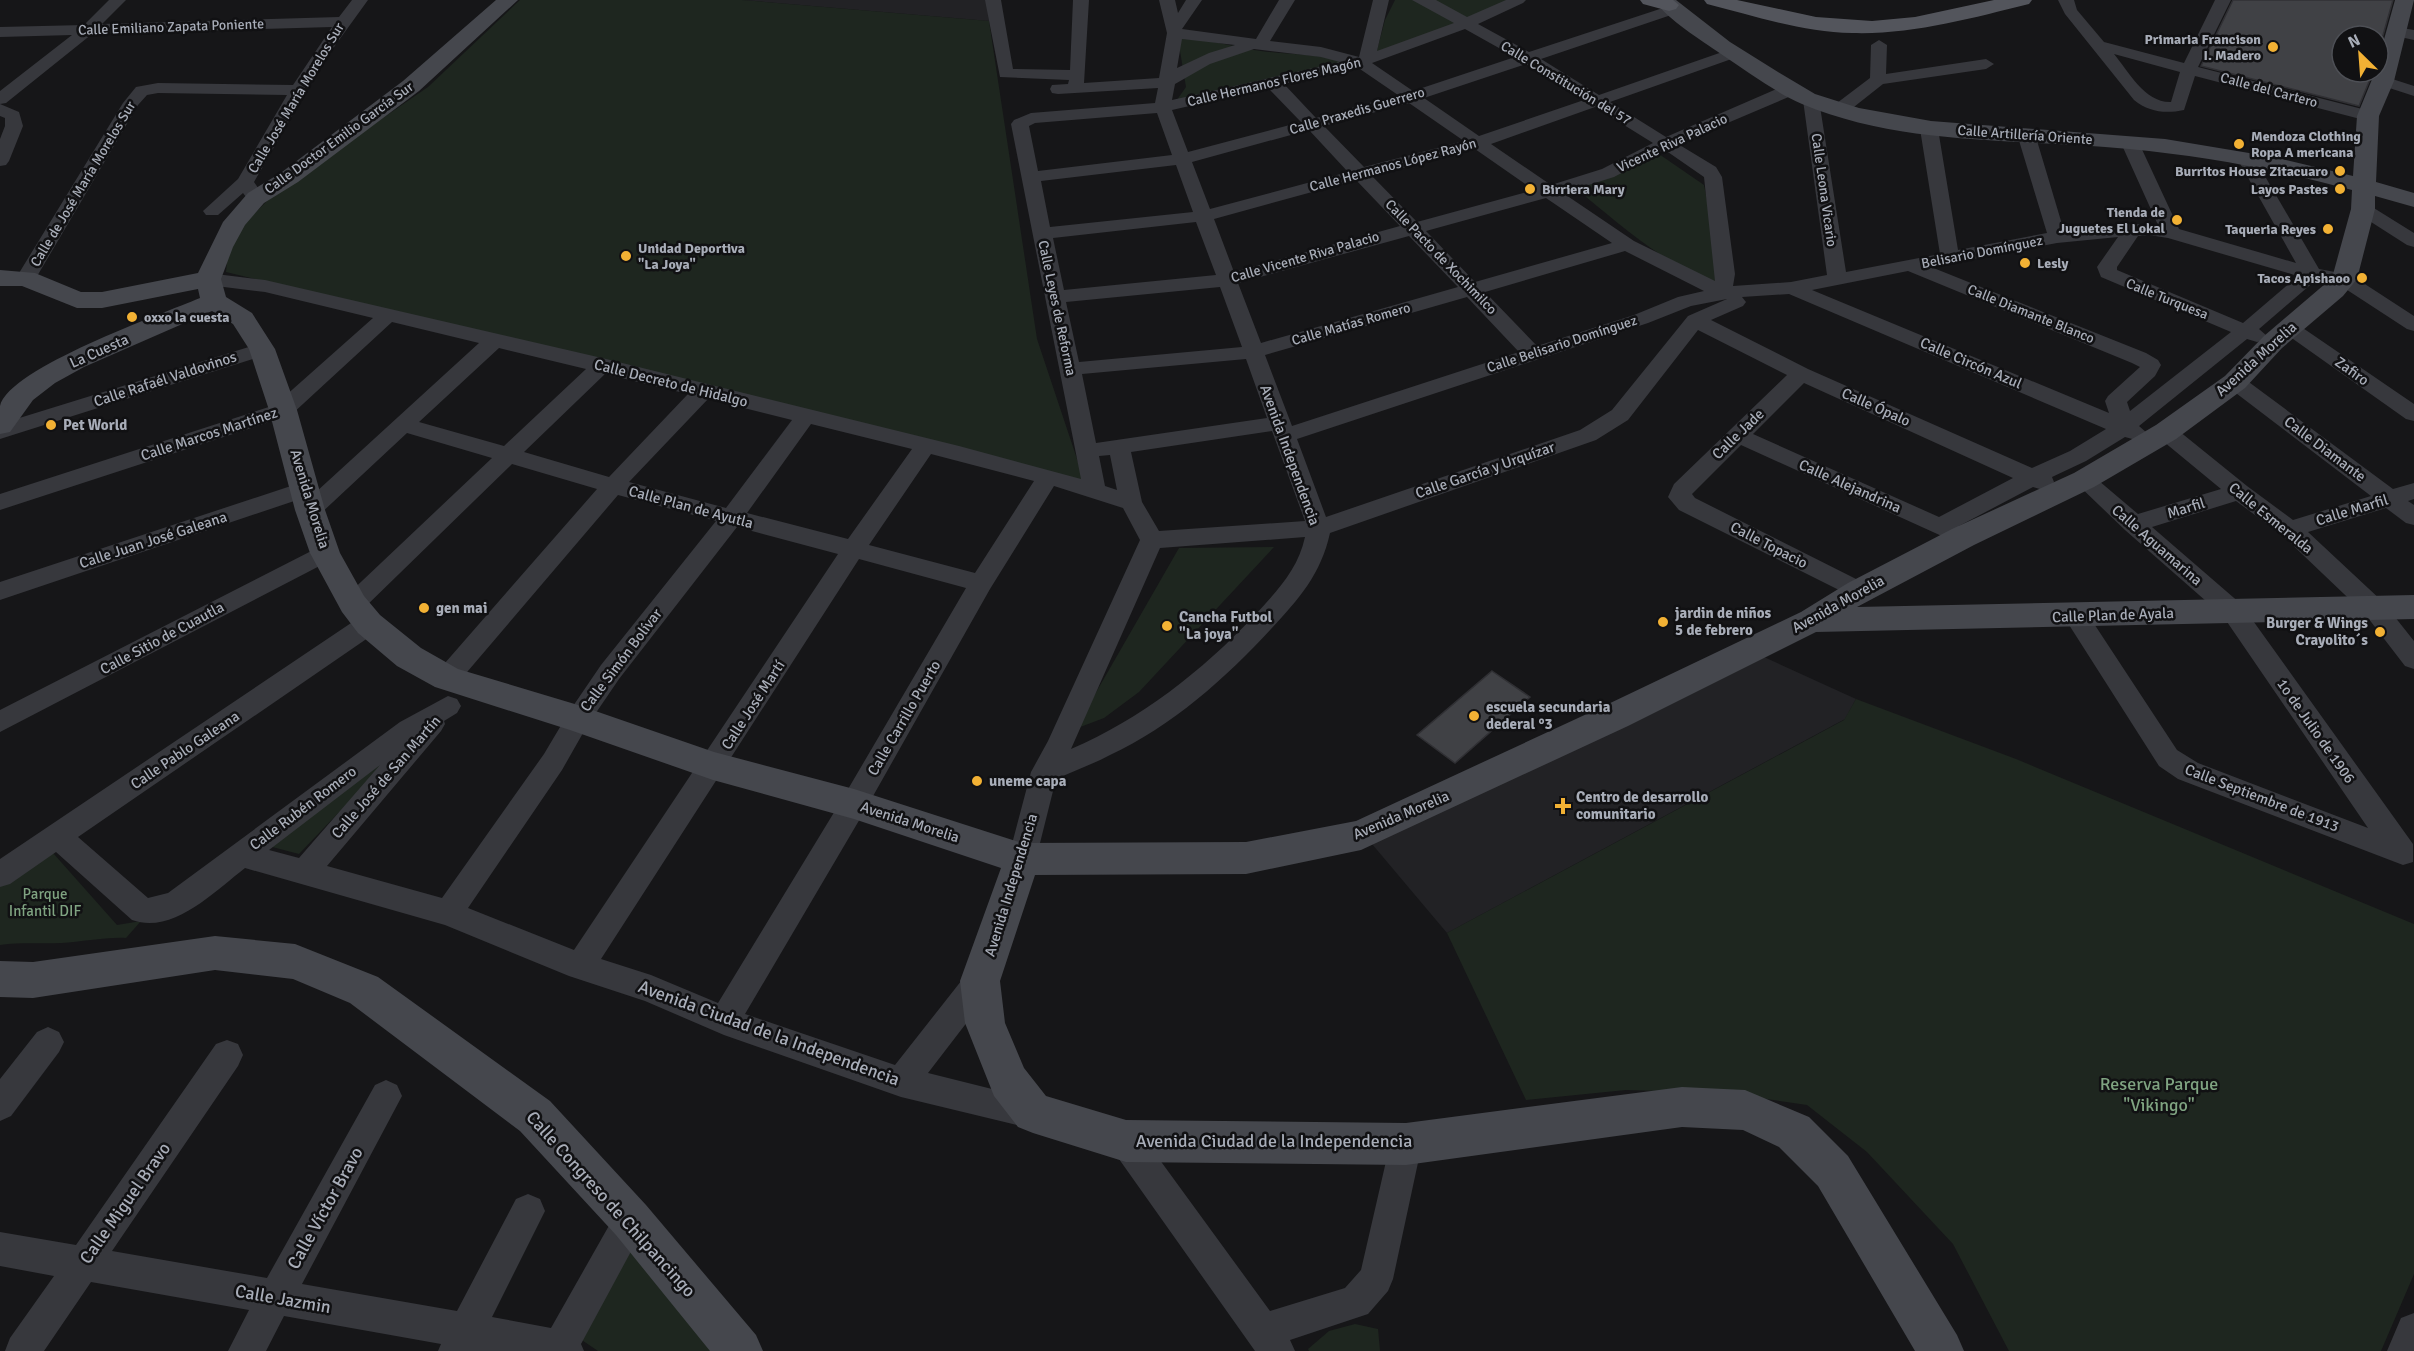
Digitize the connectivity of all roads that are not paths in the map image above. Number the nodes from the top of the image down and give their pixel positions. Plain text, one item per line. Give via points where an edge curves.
1 (118, 0) edge
2 (360, 0) edge
3 (508, 0) edge
4 (993, 0) edge
5 (1081, 0) edge
6 (1167, 0) edge
7 (1194, 0) edge
8 (1287, 0) edge
9 (1381, 0) edge
10 (1420, 0) edge
11 (1518, 0) edge
12 (1714, 0) edge
13 (1731, 0) edge
14 (1975, 0) edge
15 (2022, 0) edge
16 (2066, 0) edge
17 (2223, 0) edge
18 (2404, 0) edge
19 (1664, 3) edge
20 (1913, 6) dead end
21 (1782, 10) junction
22 (342, 22) junction
23 (1466, 24) junction
24 (89, 29) junction
25 (0, 32) edge
26 (1174, 32) junction
27 (2405, 33) edge
28 (1879, 45) dead end
29 (1259, 46) junction
30 (2101, 46) junction
31 (1734, 52) junction
32 (1528, 58) junction
33 (1363, 62) junction
34 (1986, 64) dead end
35 (2390, 66) edge
36 (2189, 69) junction
37 (1878, 80) junction
38 (1077, 82) junction
39 (1165, 83) junction
40 (1273, 83) junction
41 (2390, 83) edge
42 (2382, 84) edge
43 (299, 90) junction
44 (1021, 91) dead end
45 (2414, 91) edge
46 (1802, 95) junction
47 (1411, 97) junction
48 (0, 99) edge
49 (1597, 102) junction
50 (1163, 107) junction
51 (0, 109) edge
52 (1839, 110) junction
53 (2368, 116) junction
54 (1020, 124) joint
55 (1312, 124) junction
56 (1929, 129) junction
57 (2026, 135) junction
58 (2130, 142) junction
59 (1476, 143) junction
60 (1666, 144) junction
61 (2246, 158) junction
62 (1183, 159) junction
63 (0, 161) edge
64 (1361, 174) junction
65 (1029, 177) junction
66 (2364, 187) junction
67 (251, 190) junction
68 (1550, 191) junction
69 (2414, 191) edge
70 (2414, 200) edge
71 (212, 211) dead end
72 (1203, 216) junction
73 (1413, 227) junction
74 (2132, 230) junction
75 (2171, 233) junction
76 (1041, 234) junction
77 (2057, 237) junction
78 (2414, 241) edge
79 (1627, 244) junction
80 (1950, 258) junction
81 (1910, 265) junction
82 (2312, 274) junction
83 (0, 278) edge
84 (26, 278) junction
85 (1837, 279) junction
86 (2344, 279) junction
87 (1227, 280) junction
88 (1791, 288) junction
89 (1471, 289) junction
90 (211, 290) junction
91 (1765, 291) junction
92 (1723, 293) junction
93 (1054, 297) junction
94 (388, 315) junction
95 (1695, 320) junction
96 (2414, 325) edge
97 (2245, 331) junction
98 (2281, 335) junction
99 (495, 340) junction
100 (262, 349) junction
101 (1253, 352) junction
102 (1533, 354) junction
103 (602, 365) junction
104 (1070, 369) junction
105 (1801, 374) junction
106 (2235, 382) junction
107 (703, 391) junction
108 (283, 410) junction
109 (2414, 414) edge
110 (806, 416) junction
111 (403, 424) junction
112 (0, 425) edge
113 (2124, 427) junction
114 (1282, 429) junction
115 (0, 432) edge
116 (1737, 435) junction
117 (2158, 436) junction
118 (926, 445) junction
119 (1119, 447) junction
120 (1087, 451) junction
121 (507, 455) junction
122 (1048, 477) junction
123 (2033, 477) junction
124 (2072, 485) junction
125 (613, 486) junction
126 (1095, 491) junction
127 (2414, 491) edge
128 (2239, 492) junction
129 (1679, 497) joint
130 (2390, 498) junction
131 (308, 500) junction
132 (0, 502) edge
133 (1131, 502) junction
134 (2414, 517) edge
135 (731, 518) junction
136 (2133, 524) junction
137 (1319, 528) junction
138 (2290, 529) junction
139 (1952, 532) junction
140 (1152, 540) junction
141 (853, 550) junction
142 (325, 553) junction
143 (981, 583) junction
144 (0, 591) edge
145 (1859, 591) junction
146 (2414, 607) edge
147 (2373, 608) junction
148 (2232, 610) junction
149 (361, 614) junction
150 (2076, 617) junction
151 (1812, 620) junction
152 (2414, 659) edge
153 (455, 689) junction
154 (578, 719) junction
155 (0, 723) edge
156 (713, 766) junction
157 (1044, 772) junction
158 (854, 804) junction
159 (58, 837) junction
160 (240, 854) junction
161 (2407, 854) edge
162 (1022, 859) junction
163 (305, 872) junction
164 (0, 875) edge
165 (448, 913) junction
166 (580, 966) junction
167 (0, 979) edge
168 (980, 981) junction
169 (724, 1021) junction
170 (48, 1042) dead end
171 (227, 1055) dead end
172 (901, 1082) junction
173 (386, 1096) dead end
174 (0, 1105) edge
175 (1033, 1113) junction
176 (1126, 1141) junction
177 (1406, 1144) junction
178 (528, 1211) dead end
179 (631, 1220) junction
180 (0, 1249) edge
181 (83, 1263) junction
182 (275, 1298) junction
183 (2414, 1331) edge
184 (461, 1341) edge
185 (1270, 1341) edge
186 (563, 1349) edge
187 (22, 1351) edge
188 (246, 1351) edge
189 (740, 1351) edge
190 (1941, 1351) edge
191 (2405, 1351) edge

1 - 24 street
2 - 22 street, Calle José María Morelos Sur
3 - 67 street, Calle Doctor Emilio García Sur via 411,86 290,177
4 - 38 street via 1006,74
5 - 38 street
6 - 26 street
7 - 26 street
8 - 29 street
9 - 33 street
10 - 23 street, Calle Constitución del 57
11 - 23 street, Calle Hermanos Flores Magón
12 - 15 main road via 1798,20 1849,27 1924,21
13 - 21 main road
14 - 21 main road via 1905,20 1875,23 1845,23
16 - 30 street via 2070,11
17 - 36 street
18 - 27 street, Avenida Morelia
19 - 31 street, Calle Artillería Oriente
19 - 32 street, Calle Praxedis Guerrero
20 - 21 main road via 1902,14 1854,20
22 - 24 street, Calle Emiliano Zapata Poniente
22 - 43 street, Calle José María Morelos Sur
23 - 32 street, Calle Constitución del 57
23 - 33 street, Calle Hermanos Flores Magón
24 - 25 street, Calle Emiliano Zapata Poniente
24 - 48 street
26 - 29 street
26 - 39 street, Avenida Independencia
27 - 35 street, Avenida Morelia
28 - 37 street
29 - 33 street via 1320,52
29 - 39 street via 1231,50 1186,67
30 - 36 street, Calle del Cartero
30 - 36 street via 2140,96 2155,106 2178,106
31 - 46 street, Calle Artillería Oriente
31 - 49 street, Calle Hermanos López Rayón
32 - 47 street, Calle Praxedis Guerrero
32 - 49 street, Calle Constitución del 57
33 - 40 street, Calle Hermanos Flores Magón
33 - 47 street
34 - 37 street
36 - 53 street, Calle del Cartero
37 - 52 street
38 - 39 street
38 - 44 street
39 - 50 street, Avenida Independencia
40 - 50 street, Calle Hermanos Flores Magón
40 - 55 street, Calle Pacto de Xochimilco
41 - 45 street
42 - 53 street, Avenida Morelia
43 - 67 street, Calle José María Morelos Sur
43 - 84 street, Calle de José María Morelos Sur via 142,91 131,103
46 - 52 street, Calle Artillería Oriente
46 - 60 street, Vicente Riva Palacio
46 - 85 street, Calle Leona Vicario
47 - 55 street, Calle Praxedis Guerrero
47 - 59 street
49 - 59 street, Calle Hermanos López Rayón
49 - 60 street, Calle Constitución del 57
50 - 54 street, Calle Hermanos Flores Magón via 1031,118
50 - 62 street, Avenida Independencia
51 - 63 street via 13,116 14,126
52 - 56 street, Calle Artillería Oriente
53 - 66 street, Avenida Morelia
54 - 65 street, Calle Leyes de Reforma
55 - 62 street, Calle Praxedis Guerrero
55 - 64 street, Calle Pacto de Xochimilco
56 - 57 street, Calle Artillería Oriente
56 - 80 street
57 - 58 street, Calle Artillería Oriente
57 - 77 street
58 - 61 street, Calle Artillería Oriente
58 - 75 street
59 - 64 street, Calle Hermanos López Rayón
59 - 68 street
60 - 68 street, Vicente Riva Palacio via 1608,173
60 - 92 street, Calle Constitución del 57 via 1710,171 1713,177 1725,274
61 - 66 street, Calle Artillería Oriente
61 - 82 street
62 - 65 street, Calle Praxedis Guerrero
62 - 72 street, Avenida Independencia
64 - 72 street, Calle Hermanos López Rayón
64 - 73 street, Calle Pacto de Xochimilco
65 - 76 street, Calle Leyes de Reforma
66 - 69 street
66 - 70 street, Calle Artillería Oriente
66 - 78 street
66 - 86 street, Avenida Morelia
67 - 71 street, Calle José María Morelos Sur
67 - 90 street, Calle Doctor Emilio García Sur via 221,247
68 - 73 street, Calle Vicente Riva Palacio
68 - 79 street
72 - 76 street, Calle Hermanos López Rayón
72 - 87 street, Avenida Independencia
73 - 87 street, Calle Vicente Riva Palacio
73 - 89 street, Calle Pacto de Xochimilco
74 - 75 street, Belisario Domínguez
74 - 77 street, Belisario Domínguez
74 - 97 street, Calle Turquesa via 2107,267 2108,273
75 - 82 street, Belisario Domínguez
76 - 93 street, Calle Leyes de Reforma
77 - 80 street, Belisario Domínguez
79 - 89 street, Calle Matías Romero
79 - 92 street
80 - 81 street, Belisario Domínguez
81 - 85 street, Belisario Domínguez
81 - 113 street, Calle Diamante Blanco via 2151,365 2116,400
82 - 86 street, Belisario Domínguez
82 - 97 street
83 - 84 street
84 - 90 street via 77,300
85 - 88 street, Belisario Domínguez
86 - 96 street
86 - 98 street, Avenida Morelia
87 - 93 street, Calle Vicente Riva Palacio
87 - 101 street, Avenida Independencia
88 - 91 street, Belisario Domínguez
88 - 113 street, Calle Circón Azul
89 - 101 street, Calle Matías Romero
89 - 102 street, Calle Pacto de Xochimilco
90 - 94 street, Calle Decreto de Hidalgo via 265,286
90 - 100 street, Avenida Morelia via 243,319
90 - 112 street, La Cuesta via 45,377 23,394
91 - 92 street, Belisario Domínguez
91 - 95 street, Calle García y Urquízar
92 - 102 street, Calle Belisario Domínguez via 1685,301
93 - 104 street, Calle Leyes de Reforma
94 - 99 street, Calle Decreto de Hidalgo
94 - 108 street, Calle Marcos Martínez
95 - 105 street, Calle Ópalo
95 - 137 street, Calle García y Urquízar via 1620,415 1588,435
97 - 98 street, Calle Turquesa
97 - 113 street
98 - 106 street, Avenida Morelia
98 - 109 street, Zafiro
99 - 103 street, Calle Decreto de Hidalgo
99 - 111 street, Calle Juan José Galeana
100 - 108 street, Avenida Morelia
100 - 115 street, Calle Rafaél Valdovinos
101 - 104 street, Calle Matías Romero
101 - 114 street, Avenida Independencia
102 - 114 street, Calle Belisario Domínguez
103 - 107 street, Calle Decreto de Hidalgo
103 - 121 street, Calle Pablo Galeana
104 - 120 street, Calle Leyes de Reforma
105 - 116 street, Calle Jade
105 - 123 street, Calle Ópalo
106 - 117 street, Avenida Morelia
106 - 130 street, Calle Diamante
107 - 110 street, Calle Decreto de Hidalgo
107 - 125 street, Calle José de San Martín
108 - 131 street, Avenida Morelia
108 - 132 street, Calle Marcos Martínez
110 - 118 street, Calle Decreto de Hidalgo
110 - 135 street, Calle Simón Bolívar
111 - 121 street, Calle Plan de Ayutla
111 - 131 street, Calle Juan José Galeana
113 - 117 street, Calle Circón Azul
113 - 123 street via 2078,456
114 - 119 street, Calle Belisario Domínguez
114 - 137 street, Avenida Independencia
116 - 129 street, Calle Jade
116 - 139 street, Calle Alejandrina
117 - 124 street, Avenida Morelia
117 - 128 street, Calle Esmeralda
118 - 122 street, Calle Decreto de Hidalgo
118 - 141 street, Calle José Martí
119 - 120 street, Calle Belisario Domínguez
119 - 133 street
120 - 126 street, Calle Leyes de Reforma
121 - 125 street, Calle Plan de Ayutla
121 - 149 street, Calle Pablo Galeana
122 - 126 street, Calle Decreto de Hidalgo
122 - 143 street, Calle Carrillo Puerto
123 - 124 street, Calle Ópalo
123 - 139 street
124 - 136 street, Calle Aguamarina
124 - 139 street, Avenida Morelia
125 - 135 street, Calle Plan de Ayutla
125 - 153 street, Calle José de San Martín
126 - 133 street, Calle Decreto de Hidalgo
127 - 130 street, Calle Marfil
128 - 136 street, Marfil
128 - 138 street, Calle Esmeralda
129 - 145 street, Calle Topacio
130 - 134 street, Calle Diamante
130 - 138 street, Calle Marfil
131 - 142 street, Avenida Morelia
131 - 144 street, Calle Juan José Galeana
133 - 140 street
135 - 141 street, Calle Plan de Ayutla
135 - 154 street, Calle Simón Bolívar via 610,672
136 - 148 street, Calle Aguamarina
137 - 140 street, Calle García y Urquízar
137 - 157 street, Avenida Independencia via 1313,557 1290,593 1235,652 1175,703 1103,747
138 - 147 street, Calle Esmeralda
139 - 145 street, Avenida Morelia
140 - 157 street
141 - 143 street, Calle Plan de Ayutla
141 - 156 street, Calle José Martí
142 - 149 street, Avenida Morelia
142 - 155 street, Calle Sitio de Cuautla
143 - 158 street, Calle Carrillo Puerto
145 - 151 street, Avenida Morelia
146 - 147 street, Calle Plan de Ayala
147 - 148 street, Calle Plan de Ayala
147 - 152 street, Calle Esmeralda
148 - 150 street, Calle Plan de Ayala
148 - 161 street, 1o de Julio de 1906
149 - 153 street, Avenida Morelia via 409,657
149 - 159 street, Calle Pablo Galeana
150 - 151 street, Calle Plan de Ayala
150 - 161 street, Calle Septiembre de 1913 via 2168,758 2188,771
151 - 162 street, Avenida Morelia via 1360,835 1246,858
153 - 154 street, Avenida Morelia
153 - 160 street, Calle Rubén Romero via 409,729
153 - 163 street, Calle José de San Martín
154 - 156 street, Avenida Morelia
154 - 165 street, Calle Simón Bolívar via 553,762
156 - 158 street, Avenida Morelia
156 - 166 street, Calle José Martí
157 - 162 street, Avenida Independencia
158 - 162 street, Avenida Morelia
158 - 169 street, Calle Carrillo Puerto
159 - 160 street, Calle Rubén Romero via 142,911 159,910 178,902
159 - 164 street, Calle Pablo Galeana
160 - 163 street, Avenida Ciudad de la Independencia
162 - 168 street, Avenida Independencia
163 - 165 street, Avenida Ciudad de la Independencia
165 - 166 street, Avenida Ciudad de la Independencia
166 - 169 street, Avenida Ciudad de la Independencia via 651,989
167 - 179 street, Calle Congreso de Chilpancingo via 33,981 215,953 295,962 364,990 535,1116
168 - 172 street
168 - 175 street, Avenida Independencia via 985,1023 1009,1082
169 - 172 street, Avenida Ciudad de la Independencia
170 - 174 street
171 - 181 street, Calle Miguel Bravo
172 - 175 street, Avenida Ciudad de la Independencia
173 - 182 street, Calle Víctor Bravo
175 - 176 street, Avenida Ciudad de la Independencia
176 - 177 street, Avenida Ciudad de la Independencia
176 - 185 street
177 - 185 street via 1376,1279 1356,1302
177 - 190 street, Avenida Ciudad de la Independencia via 1682,1107 1744,1110 1794,1132 1833,1172
178 - 184 street
179 - 186 street
179 - 189 street, Calle Congreso de Chilpancingo
180 - 181 street, Calle Jazmin
181 - 182 street, Calle Jazmin
181 - 187 street, Calle Miguel Bravo
182 - 184 street, Calle Jazmin
182 - 188 street, Calle Víctor Bravo
183 - 191 street
184 - 186 street, Calle Jazmin

